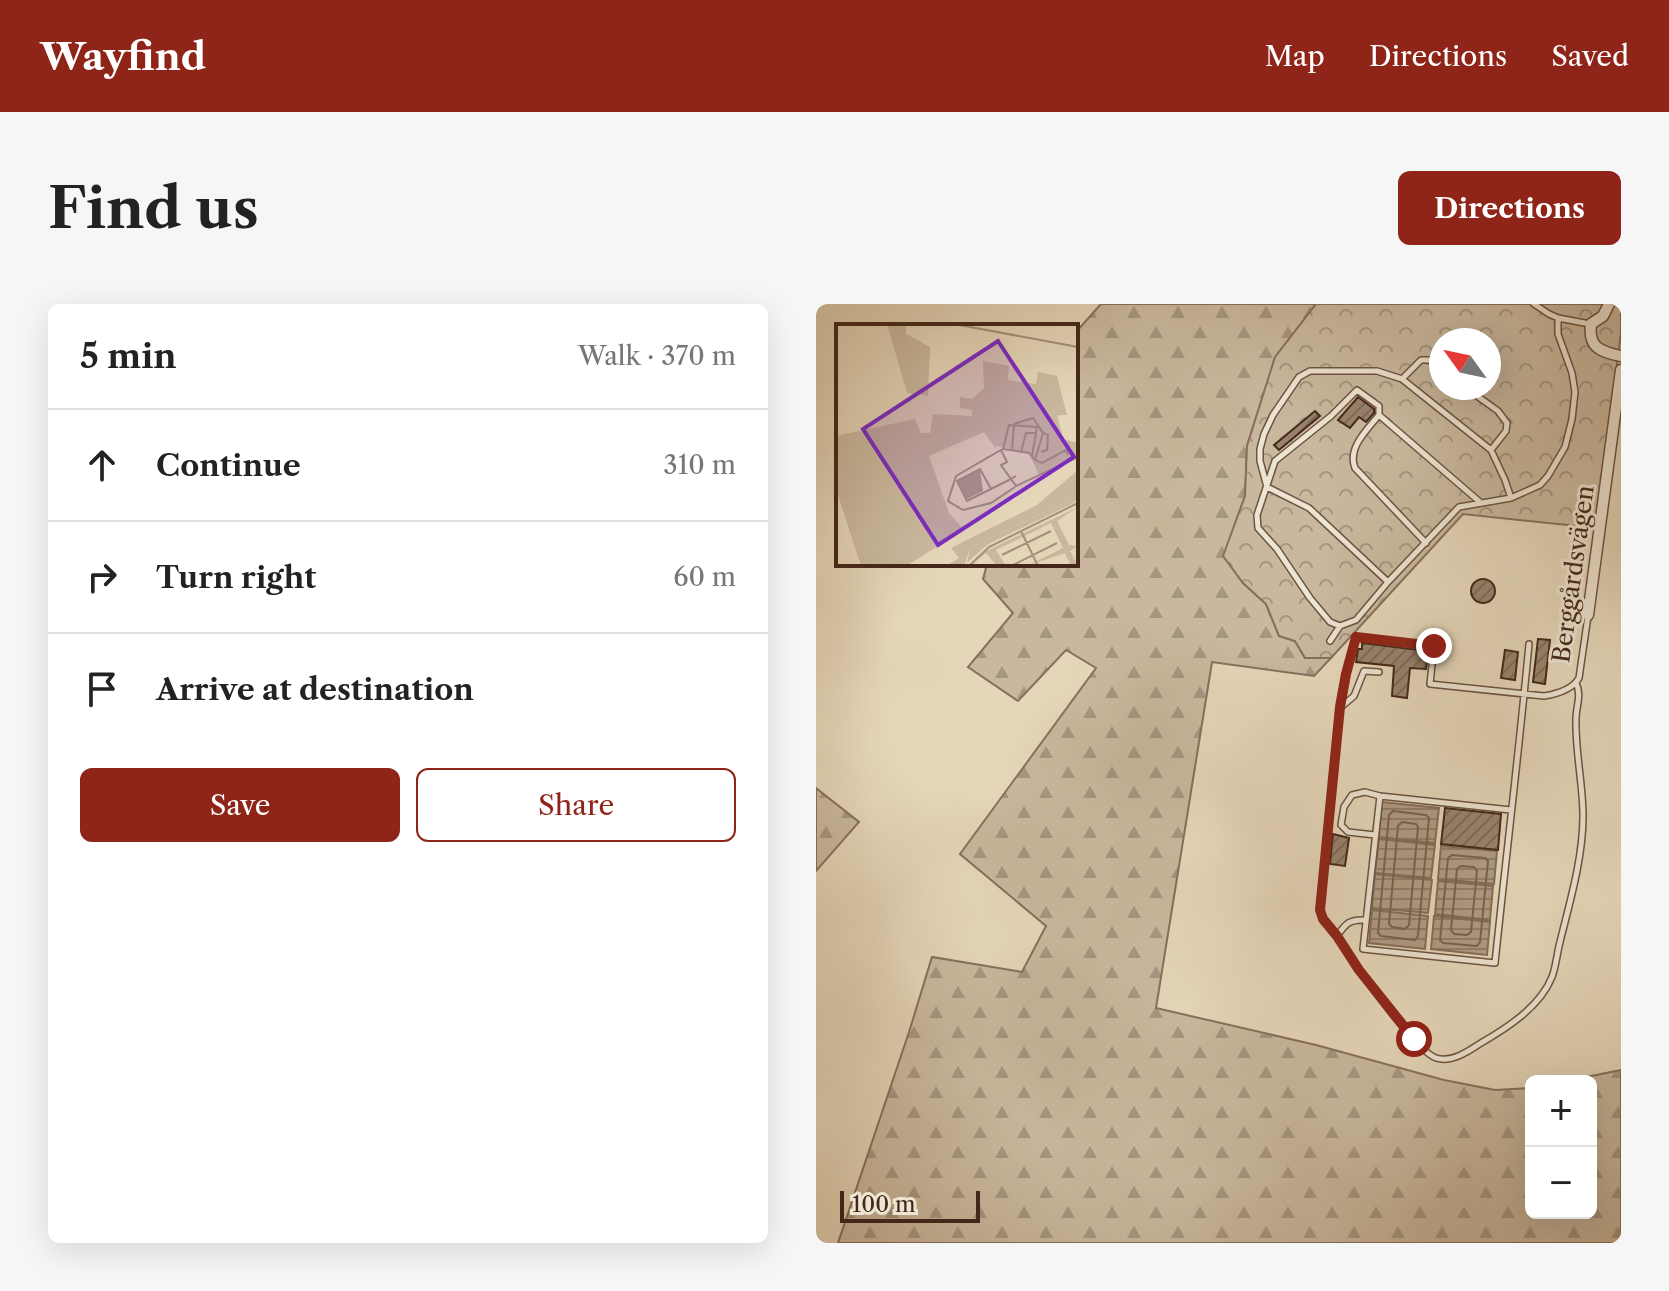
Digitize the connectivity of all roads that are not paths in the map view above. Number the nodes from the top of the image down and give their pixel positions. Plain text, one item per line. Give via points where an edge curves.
1 (1534, 304) edge
2 (1609, 304) edge
3 (1558, 318) junction
4 (1591, 324) junction
5 (1621, 356) edge
6 (1429, 360) edge
7 (1621, 370) edge
8 (1402, 379) junction
9 (1483, 400) edge
10 (1379, 415) junction
11 (1491, 450) junction
12 (1267, 487) junction
13 (1511, 498) junction
14 (1481, 503) junction
15 (1426, 543) junction
16 (1388, 582) junction
17 (1588, 615) joint
18 (1340, 626) junction
19 (1330, 641) dead end
20 (1529, 644) dead end
21 (1379, 672) dead end
22 (1576, 683) junction
23 (1524, 694) junction
24 (1340, 707) junction
25 (1380, 796) junction
26 (1511, 810) junction
27 (1375, 835) junction
28 (1366, 920) junction
29 (1337, 936) junction

1 - 3 lane
2 - 4 street
3 - 4 lane
3 - 13 lane via 1575,392 1565,447 1540,485
4 - 5 street via 1593,343
6 - 8 lane via 1412,366
7 - 17 street, Berggårdsvägen
8 - 11 lane
8 - 12 lane via 1377,371 1310,371 1299,377 1264,434 1260,461
9 - 11 lane via 1507,423
10 - 12 lane via 1379,406 1357,390 1275,461
10 - 14 lane
10 - 15 lane via 1354,450 1355,468
11 - 13 lane
12 - 16 lane via 1309,508
12 - 18 lane via 1258,528 1330,622
13 - 14 lane
14 - 15 lane via 1459,507
15 - 16 lane
16 - 18 lane via 1356,620
17 - 22 lane, Berggårdsvägen
18 - 19 lane
20 - 23 lane
21 - 24 lane via 1364,671 1354,696
22 - 23 lane, Berggårdsvägen via 1556,694
22 - 29 lane via 1580,851 1552,977 1526,1012 1462,1055 1436,1058 1414,1039
23 - 24 lane, Berggårdsvägen via 1430,684 1434,646 1356,637
23 - 26 lane
24 - 29 lane via 1320,910
25 - 26 lane
25 - 27 lane
25 - 27 lane via 1352,795 1341,825 1348,832
26 - 28 lane via 1495,963 1363,949
27 - 28 lane
28 - 29 lane via 1347,922

